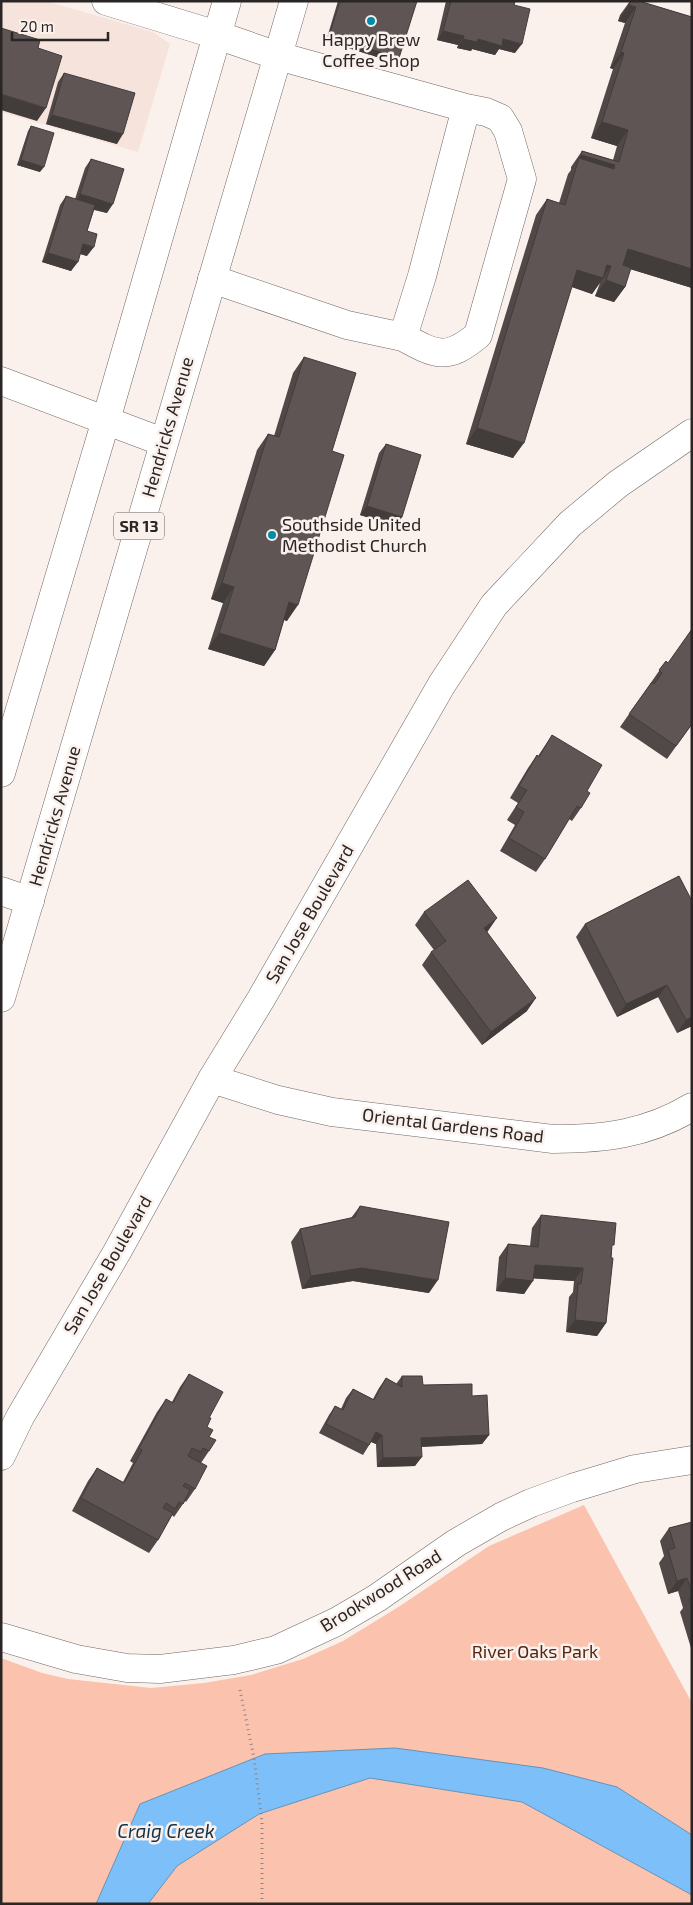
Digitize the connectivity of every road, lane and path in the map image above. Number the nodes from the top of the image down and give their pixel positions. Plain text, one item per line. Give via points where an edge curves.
1 (106, 1) edge
2 (227, 1) edge
3 (294, 1) edge
4 (217, 35) junction
5 (278, 56) junction
6 (466, 108) junction
7 (212, 279) junction
8 (403, 337) junction
9 (1, 381) edge
10 (106, 420) junction
11 (692, 433) edge
12 (164, 442) junction
13 (1, 773) edge
14 (1, 891) edge
15 (30, 901) junction
16 (1, 998) edge
17 (212, 1079) junction
18 (692, 1108) edge
19 (1, 1456) edge
20 (692, 1460) edge
21 (1, 1636) edge
22 (234, 1660) junction
23 (262, 1904) edge

1 - 4 street
2 - 4 street
3 - 5 street, Hendricks Avenue / SR 13
4 - 5 street
4 - 10 street
5 - 6 street
5 - 7 street, Hendricks Avenue / SR 13
6 - 8 street
6 - 8 street via 500,118 508,131 522,179 478,335 464,347 446,354 428,351
7 - 8 street via 347,325
7 - 12 street, Hendricks Avenue / SR 13
9 - 10 street
10 - 12 street
10 - 13 street
11 - 17 street, San Jose Boulevard via 618,484 570,524 494,605 442,684
12 - 15 street, Hendricks Avenue / SR 13
14 - 15 street
15 - 16 street, Hendricks Avenue / SR 13
17 - 18 street, Oriental Gardens Road via 278,1100 332,1112 553,1138 590,1139 626,1134
17 - 19 street, San Jose Boulevard via 117,1252 20,1416
20 - 22 street, Brookwood Road via 635,1469 572,1488 501,1516 336,1622 276,1650
21 - 22 street, Brookwood Road via 76,1660 127,1668 160,1670
22 - 23 path via 254,1758 262,1822

